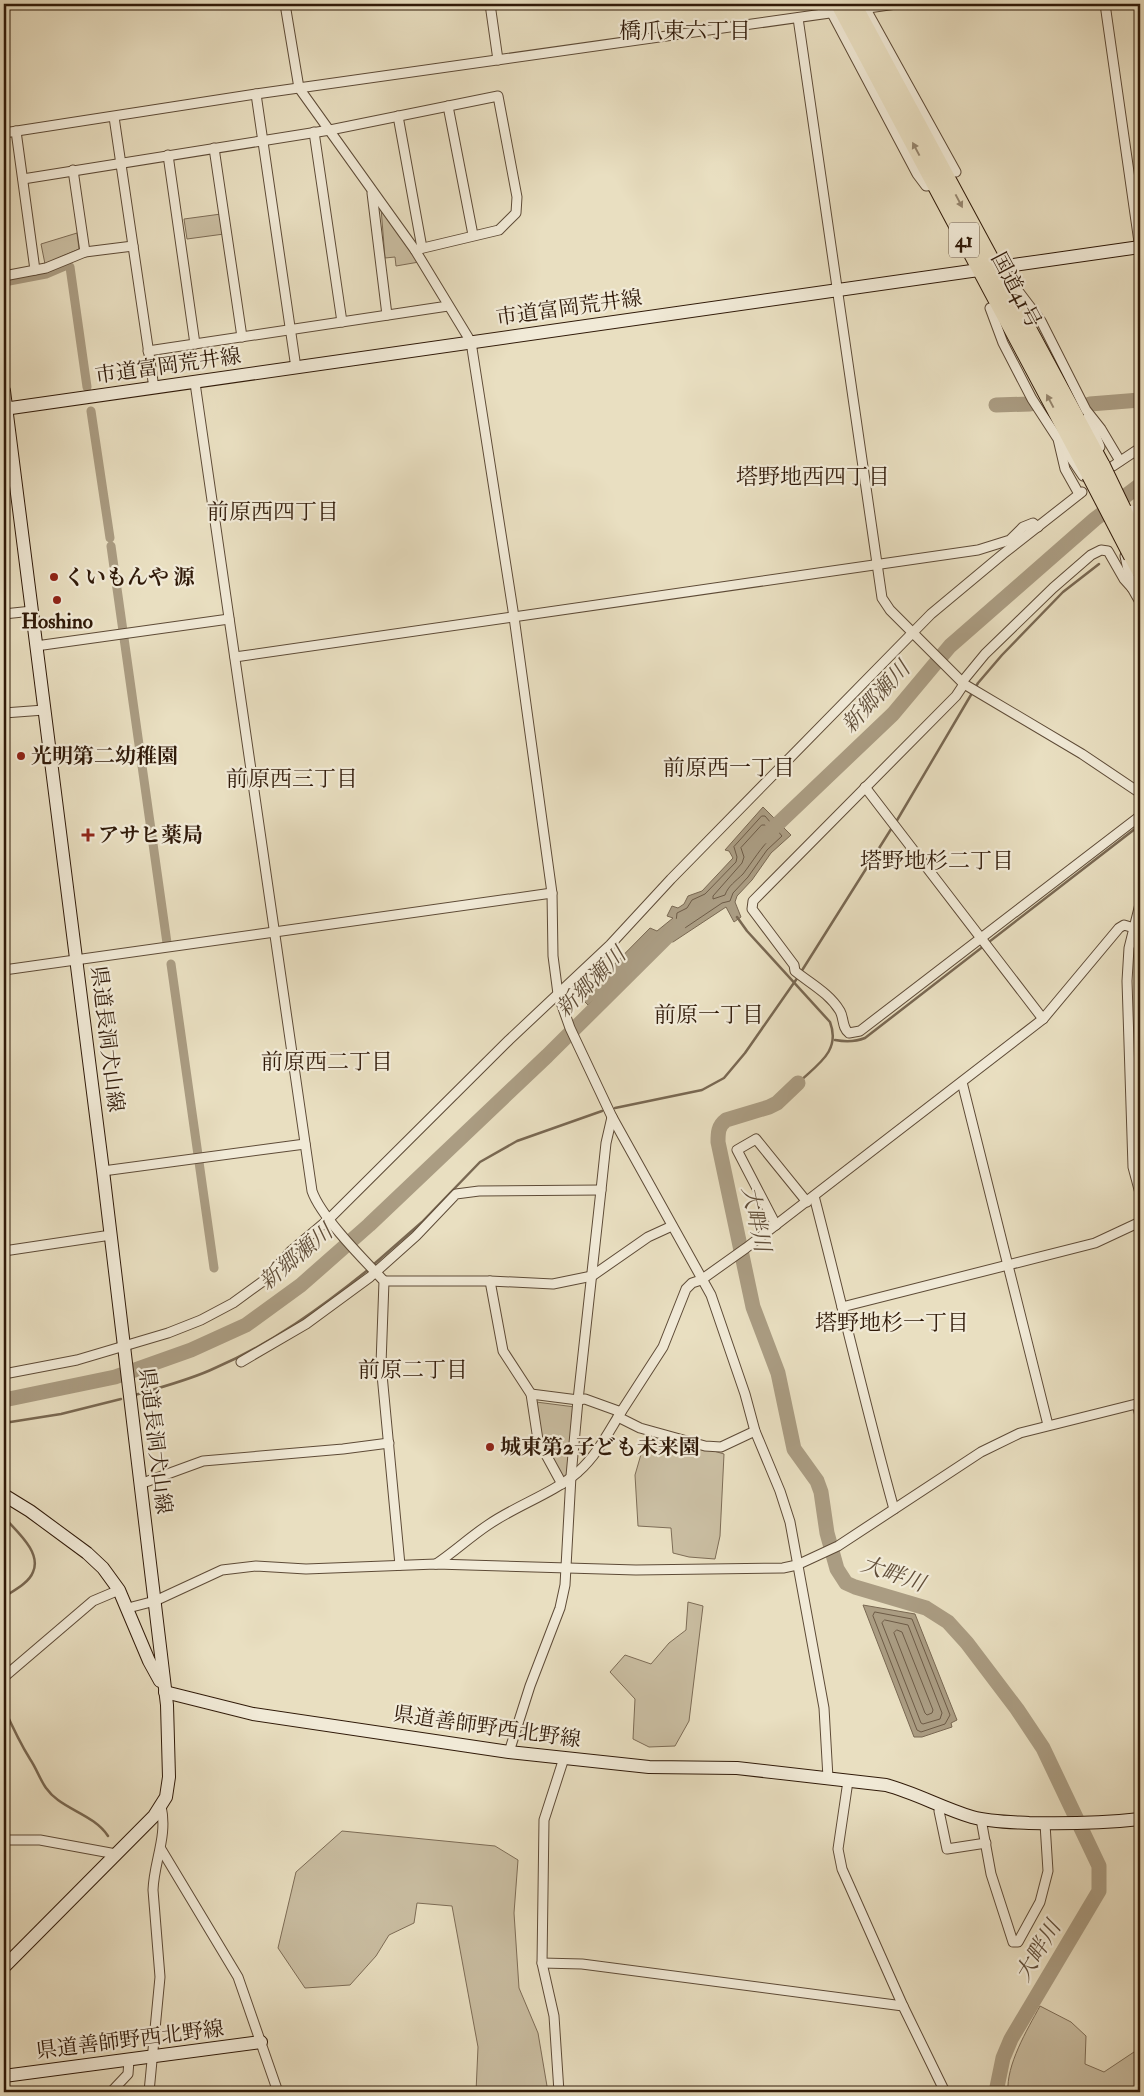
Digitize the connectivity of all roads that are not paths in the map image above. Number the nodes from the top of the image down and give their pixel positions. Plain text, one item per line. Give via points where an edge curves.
1 (285, 4) edge
2 (490, 4) edge
3 (827, 4) edge
4 (896, 4) edge
5 (1105, 4) edge
6 (850, 8) edge
7 (798, 18) junction
8 (498, 60) junction
9 (299, 88) junction
10 (256, 94) junction
11 (448, 106) junction
12 (398, 116) junction
13 (114, 117) junction
14 (330, 130) junction
15 (16, 131) junction
16 (314, 132) junction
17 (4, 133) edge
18 (262, 141) junction
19 (214, 148) junction
20 (168, 155) junction
21 (121, 162) junction
22 (73, 170) junction
23 (956, 172) dead end
24 (23, 179) junction
25 (372, 190) junction
26 (472, 235) junction
27 (133, 246) junction
28 (1140, 248) edge
29 (418, 249) junction
30 (86, 252) junction
31 (988, 268) junction
32 (35, 270) junction
33 (4, 276) edge
34 (838, 290) junction
35 (1019, 292) dead end
36 (448, 306) junction
37 (990, 308) dead end
38 (387, 315) junction
39 (342, 322) junction
40 (292, 330) junction
41 (242, 337) junction
42 (471, 342) junction
43 (196, 344) junction
44 (148, 351) junction
45 (296, 368) junction
46 (194, 383) junction
47 (154, 388) junction
48 (4, 391) edge
49 (5, 409) edge
50 (1086, 410) junction
51 (1058, 438) junction
52 (1140, 448) edge
53 (1103, 469) junction
54 (1140, 526) edge
55 (1038, 527) junction
56 (1132, 552) edge
57 (878, 565) junction
58 (1140, 571) edge
59 (1132, 588) junction
60 (1140, 602) edge
61 (32, 611) junction
62 (4, 614) edge
63 (514, 617) junction
64 (229, 619) junction
65 (913, 633) junction
66 (36, 646) junction
67 (235, 658) junction
68 (965, 684) junction
69 (44, 710) junction
70 (4, 713) edge
71 (865, 787) junction
72 (1140, 793) edge
73 (1140, 816) edge
74 (552, 893) junction
75 (1140, 904) edge
76 (1134, 928) junction
77 (274, 932) junction
78 (981, 939) junction
79 (76, 960) junction
80 (4, 970) edge
81 (558, 994) junction
82 (1042, 1019) junction
83 (962, 1082) junction
84 (612, 1118) junction
85 (304, 1144) junction
86 (103, 1172) junction
87 (600, 1190) junction
88 (1140, 1193) edge
89 (810, 1199) junction
90 (329, 1220) junction
91 (1140, 1222) edge
92 (776, 1225) junction
93 (672, 1226) junction
94 (111, 1236) junction
95 (4, 1251) edge
96 (1008, 1266) junction
97 (376, 1272) junction
98 (592, 1276) junction
99 (701, 1280) junction
100 (384, 1281) junction
101 (490, 1281) junction
102 (842, 1307) junction
103 (124, 1347) junction
104 (241, 1362) dead end
105 (4, 1374) edge
106 (532, 1394) junction
107 (578, 1400) junction
108 (1138, 1403) edge
109 (620, 1414) junction
110 (1140, 1416) edge
111 (1048, 1425) junction
112 (755, 1431) junction
113 (389, 1443) junction
114 (571, 1476) junction
115 (140, 1484) junction
116 (562, 1484) junction
117 (4, 1495) edge
118 (894, 1509) junction
119 (400, 1564) junction
120 (436, 1564) junction
121 (797, 1565) junction
122 (566, 1568) junction
123 (119, 1590) junction
124 (155, 1601) junction
125 (128, 1608) junction
126 (4, 1677) edge
127 (166, 1692) junction
128 (510, 1752) junction
129 (564, 1758) junction
130 (828, 1778) junction
131 (848, 1781) junction
132 (940, 1805) junction
133 (161, 1806) junction
134 (981, 1819) junction
135 (1140, 1820) edge
136 (1045, 1824) junction
137 (4, 1840) edge
138 (986, 1844) junction
139 (161, 1849) junction
140 (118, 1852) junction
141 (542, 1963) junction
142 (4, 1967) edge
143 (903, 2006) junction
144 (260, 2042) junction
145 (154, 2057) junction
146 (129, 2060) junction
147 (4, 2076) edge
148 (110, 2092) edge
149 (150, 2092) edge
150 (278, 2092) edge
151 (559, 2092) edge
152 (945, 2092) edge

1 - 9 street
2 - 8 street
3 - 6 street
4 - 6 street
5 - 28 street
6 - 7 street
6 - 23 street
6 -> 31 highway, 国道41号 / 41
6 - 31 highway, 国道41号 / 41 via 935,185
7 - 8 street
7 - 34 street
8 - 9 street
9 - 10 street
9 - 14 street
10 - 13 street
10 - 18 street
11 - 12 street
11 - 26 street
11 - 26 street via 498,96 518,207 499,230
12 - 14 street
12 - 29 street
13 - 15 street
13 - 21 street
14 - 16 street
14 - 25 street
15 - 17 street
15 - 24 street
16 - 18 street
16 - 39 street
18 - 19 street
18 - 40 street
19 - 20 street
19 - 41 street
20 - 21 street
20 - 43 street
21 - 22 street
21 - 27 street
22 - 24 street
22 - 30 street
24 - 32 street
25 - 29 street
25 - 38 street
26 - 29 street
27 - 30 street
27 - 44 street
28 - 31 main road, 市道富岡荒井線
29 - 36 street
30 - 32 street
31 - 34 main road, 市道富岡荒井線
31 - 53 highway, 国道41号 / 41
32 - 33 street
34 - 42 main road, 市道富岡荒井線
34 - 57 street
35 - 50 street via 1051,338
36 - 38 street
36 - 42 street
37 - 51 street via 1007,351 1032,399
38 - 39 street
39 - 40 street
40 - 41 street
40 - 45 street
41 - 43 street
42 - 45 main road, 市道富岡荒井線
42 - 63 street
43 - 44 street
44 - 47 street
45 - 46 main road, 市道富岡荒井線
46 - 47 main road, 市道富岡荒井線
46 - 64 street
47 - 49 main road, 市道富岡荒井線
48 - 49 main road, 県道長洞犬山線
49 - 61 main road, 県道長洞犬山線
50 - 53 street
50 - 53 street via 1101,429
51 - 53 street
51 - 55 street via 1065,469 1081,493
52 - 53 street
53 - 54 street, bridge
53 - 56 highway, 国道41号 / 41, bridge
55 - 57 street via 1033,523 1023,527 1010,540 978,550
55 - 65 street via 931,614
56 - 58 highway, 国道41号 / 41
56 - 59 street
57 - 63 street
57 - 65 street via 882,598
59 - 60 street
59 - 68 street via 1108,551 1101,550 1091,555 985,654
61 - 62 street
61 - 66 main road, 県道長洞犬山線
63 - 67 street
63 - 74 street
64 - 66 street
64 - 67 street
65 - 68 street
65 - 81 street
66 - 69 main road, 県道長洞犬山線
67 - 77 street
68 - 71 street
68 - 72 street
69 - 70 street
69 - 79 main road, 県道長洞犬山線
71 - 78 street
71 - 78 street via 753,901 752,909 794,965 795,971 817,986 840,1012 849,1033 860,1031
73 - 78 street
74 - 77 street
74 - 81 street via 553,956
75 - 76 street
76 - 82 street via 1124,924 1119,928
76 - 88 street via 1126,981 1133,1168
77 - 79 street
77 - 85 street
78 - 82 street
79 - 80 street
79 - 86 main road, 県道長洞犬山線
81 - 84 street via 570,1028
81 - 90 street
82 - 83 street
83 - 89 street
83 - 96 street
84 - 87 street
84 - 93 street
85 - 86 street
85 - 90 street via 312,1191
86 - 94 main road, 県道長洞犬山線
87 - 97 street via 456,1194 422,1231
87 - 98 street
89 - 92 street
89 - 92 street via 756,1139 737,1150
89 - 102 street
90 - 97 street
90 - 103 street via 291,1251 266,1279 233,1303 201,1320
91 - 96 street via 1095,1243
92 - 99 street
93 - 98 street via 648,1237
93 - 99 street
94 - 95 street
94 - 103 main road, 県道長洞犬山線
96 - 102 street
96 - 111 street
97 - 100 street
97 - 104 street via 306,1324
98 - 101 street via 553,1284
98 - 107 street
99 - 109 street via 686,1289 663,1347
99 - 112 street via 711,1295
100 - 101 street
100 - 113 street via 381,1364
101 - 106 street via 504,1351
102 - 118 street
103 - 105 street
103 - 115 main road, 県道長洞犬山線
106 - 107 street
106 - 116 street via 538,1440
107 - 109 street via 585,1399
107 - 114 street
108 - 110 street
108 - 111 street
109 - 112 street via 640,1428 705,1446 721,1448
109 - 114 street via 596,1454
111 - 118 street via 1020,1432 981,1452
112 - 121 street via 790,1522
113 - 115 street via 203,1461
113 - 119 street
114 - 116 street
114 - 122 street
115 - 124 main road, 県道長洞犬山線
116 - 120 street via 488,1525
117 - 123 main road via 87,1553
118 - 121 street via 838,1546
119 - 120 street
119 - 124 street via 313,1569 232,1568 208,1575
120 - 122 street
121 - 122 street via 734,1569
121 - 130 street via 824,1708
122 - 128 street via 560,1608 530,1686
123 - 125 main road
123 - 126 street via 93,1601
124 - 125 street
124 - 127 main road, 県道長洞犬山線
125 - 127 main road via 149,1661
127 - 128 main road, 県道善師野西北野線 via 253,1714
127 - 133 main road via 170,1768
128 - 129 main road, 県道善師野西北野線
129 - 130 main road, 県道善師野西北野線 via 648,1767 737,1768
129 - 141 street via 544,1820
130 - 131 main road, 県道善師野西北野線
131 - 132 main road, 県道善師野西北野線 via 886,1785
131 - 143 street via 838,1849 842,1869
132 - 134 main road, 県道善師野西北野線
132 - 138 street via 947,1849
133 - 139 street via 164,1830
133 - 140 main road
134 - 136 main road, 県道善師野西北野線
134 - 138 street
135 - 136 main road, 県道善師野西北野線
136 - 138 street via 1048,1871 1040,1902 1018,1942 1013,1942 991,1874
137 - 140 street via 40,1840
139 - 144 street via 238,1977
139 - 145 street via 154,1879 160,1977
140 - 142 main road
141 - 143 street via 582,1964
141 - 151 street via 554,2016
143 - 152 street
144 - 145 main road, 県道善師野西北野線
144 - 150 street
145 - 146 main road, 県道善師野西北野線
145 - 149 street
146 - 147 main road, 県道善師野西北野線
146 - 148 street via 128,2074

